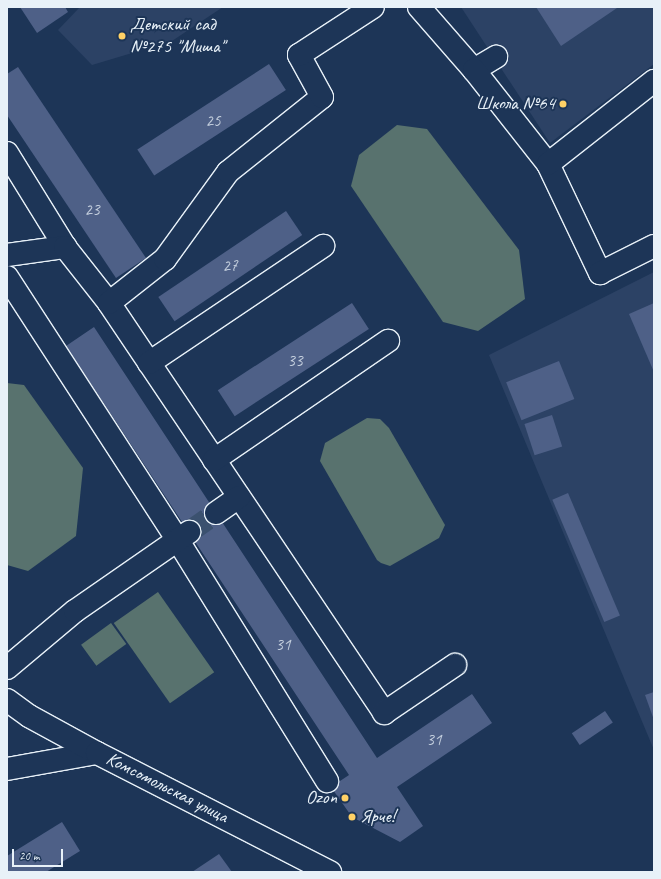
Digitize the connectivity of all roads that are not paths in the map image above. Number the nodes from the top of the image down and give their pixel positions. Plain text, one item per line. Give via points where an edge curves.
1 (420, 7) edge
2 (362, 10) edge
3 (496, 57) dead end
4 (474, 70) junction
5 (654, 81) edge
6 (7, 153) edge
7 (548, 164) junction
8 (323, 246) dead end
9 (654, 246) edge
10 (64, 247) junction
11 (7, 255) edge
12 (7, 277) edge
13 (109, 303) junction
14 (388, 341) dead end
15 (149, 363) junction
16 (214, 460) junction
17 (238, 497) junction
18 (216, 512) tunnel mouth
19 (183, 535) junction
20 (455, 665) dead end
21 (7, 668) edge
22 (7, 700) edge
23 (97, 753) junction
24 (7, 769) edge
25 (327, 781) dead end
26 (330, 872) edge

1 - 4 main road
2 - 13 main road via 299,55 322,97 228,172 165,259
3 - 4 main road
4 - 7 main road
5 - 7 main road
6 - 10 main road
7 - 9 main road via 600,273
8 - 15 main road
10 - 11 main road
10 - 13 main road
12 - 19 main road
13 - 15 main road
14 - 16 main road
15 - 16 main road
16 - 17 main road
17 - 18 main road
17 - 20 main road via 384,713
19 - 21 main road via 75,611
19 - 25 main road
22 - 23 main road, Комсомольская улица via 29,716
23 - 24 main road
23 - 26 main road, Комсомольская улица

